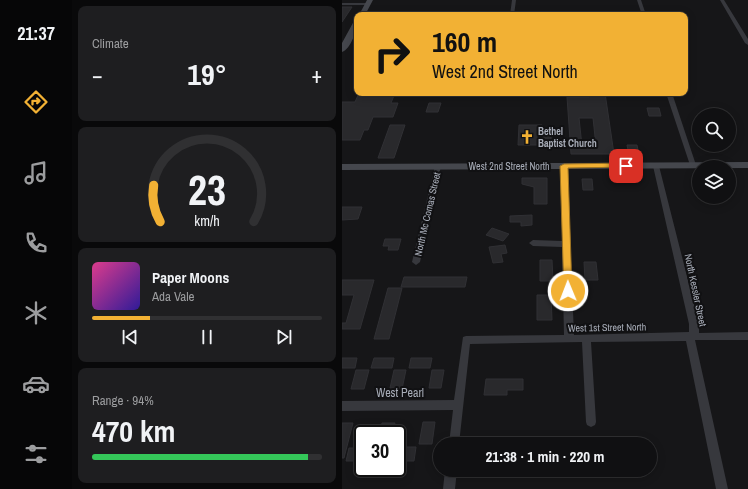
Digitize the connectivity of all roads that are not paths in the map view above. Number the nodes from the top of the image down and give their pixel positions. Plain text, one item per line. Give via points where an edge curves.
1 (514, 0) edge
2 (639, 0) edge
3 (722, 0) edge
4 (369, 2) edge
5 (342, 4) edge
6 (364, 12) edge
7 (512, 12) edge
8 (643, 12) edge
9 (354, 28) edge
10 (748, 43) edge
11 (342, 50) edge
12 (670, 96) edge
13 (692, 162) edge
14 (692, 165) edge
15 (736, 165) edge
16 (748, 165) edge
17 (438, 166) junction
18 (564, 166) junction
19 (656, 166) junction
20 (342, 167) edge
21 (533, 244) dead end
22 (566, 244) junction
23 (416, 262) dead end
24 (748, 336) edge
25 (692, 337) junction
26 (569, 338) junction
27 (586, 338) junction
28 (459, 405) junction
29 (342, 406) edge
30 (591, 422) dead end
31 (455, 437) edge
32 (450, 477) edge
33 (449, 489) edge
34 (722, 489) edge

1 - 7 street
2 - 8 street
3 - 10 street
4 - 5 street
4 - 6 street
9 - 11 street
12 - 13 street
14 - 19 street, West 2nd Street North
15 - 16 street, West 2nd Street North
17 - 18 street, West 2nd Street North
17 - 20 street, West 2nd Street North
17 - 23 street, North Mc Comas Street
18 - 19 street, West 2nd Street North
18 - 22 street
19 - 25 street, North Kessler Street via 694,324
21 - 22 street
22 - 26 street
24 - 25 street, West 1st Street North
25 - 27 street, West 1st Street North
25 - 34 street, North Kessler Street via 690,339 697,375
26 - 27 street, West 1st Street North
26 - 28 street, West 1st Street North via 466,340
27 - 30 street
28 - 29 street, West Pearl
28 - 31 street
32 - 33 street

